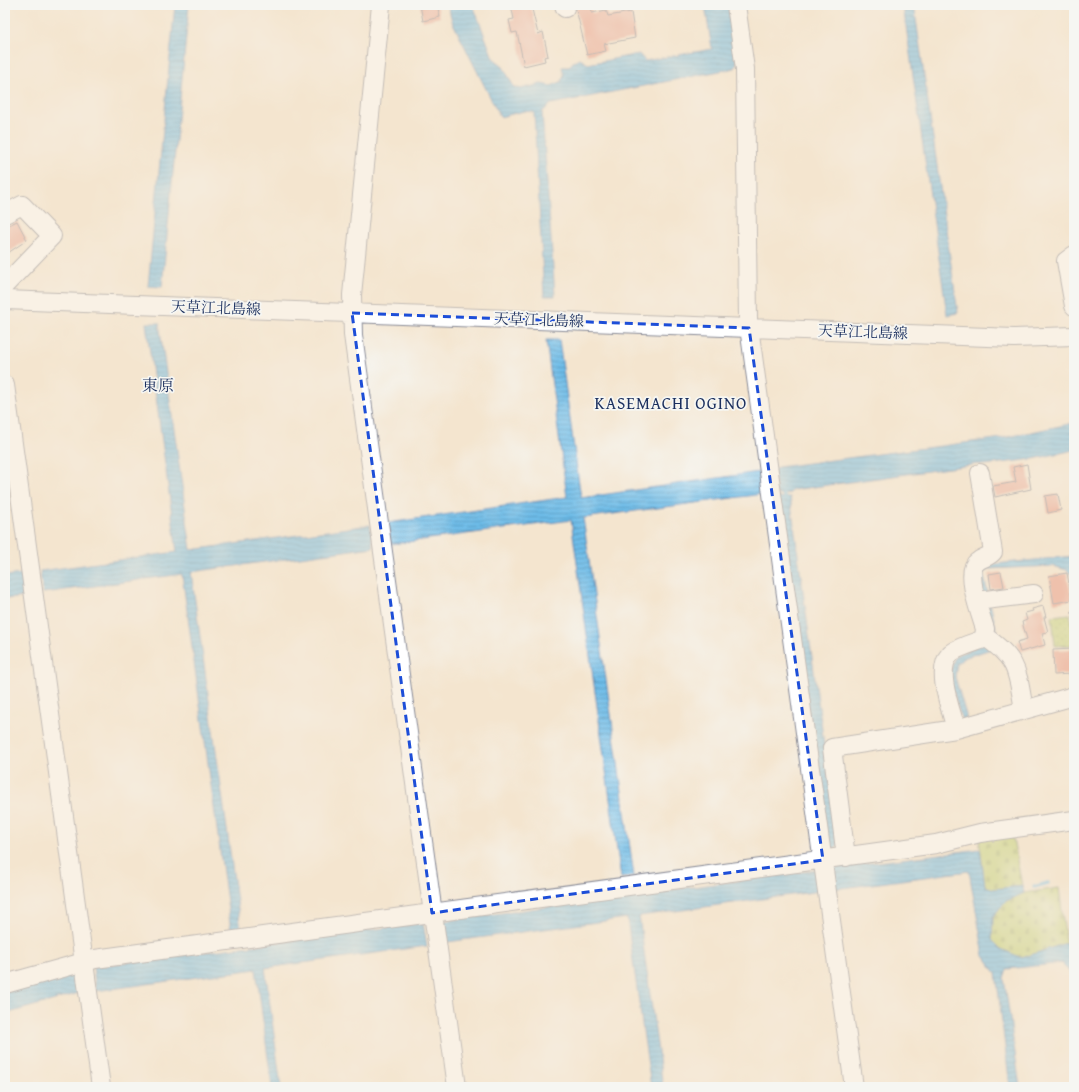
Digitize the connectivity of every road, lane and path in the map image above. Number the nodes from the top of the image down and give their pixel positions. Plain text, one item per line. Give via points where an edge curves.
1 (381, 5) edge
2 (736, 5) edge
3 (5, 214) edge
4 (1074, 255) edge
5 (5, 285) edge
6 (5, 300) edge
7 (1074, 306) edge
8 (352, 313) junction
9 (749, 328) junction
10 (1074, 336) edge
11 (5, 385) edge
12 (980, 473) dead end
13 (1034, 594) dead end
14 (984, 600) junction
15 (1072, 611) dead end
16 (1074, 621) edge
17 (991, 641) junction
18 (1074, 696) edge
19 (1024, 710) junction
20 (956, 729) junction
21 (1074, 820) edge
22 (846, 857) junction
23 (825, 873) junction
24 (434, 926) junction
25 (86, 974) junction
26 (5, 984) edge
27 (101, 1087) edge
28 (456, 1087) edge
29 (854, 1087) edge

1 - 8 street
2 - 9 street via 745,69
3 - 5 street via 22,205 52,236
4 - 7 street via 1066,261
6 - 8 street, 天草江北島線
8 - 9 street, 天草江北島線
8 - 24 street
9 - 10 street, 天草江北島線 via 1014,338
9 - 23 street
11 - 25 street
12 - 14 street via 993,552 973,567 972,580
13 - 14 street
14 - 17 street via 985,629
15 - 16 path
17 - 19 street via 1011,658 1018,676
17 - 20 street via 981,640 950,653 943,666 944,682
18 - 19 street
19 - 20 street
20 - 22 street via 832,748
21 - 22 street via 980,833 936,844
22 - 23 street
23 - 24 street
23 - 29 street
24 - 25 street
24 - 28 street
25 - 26 street
25 - 27 street

